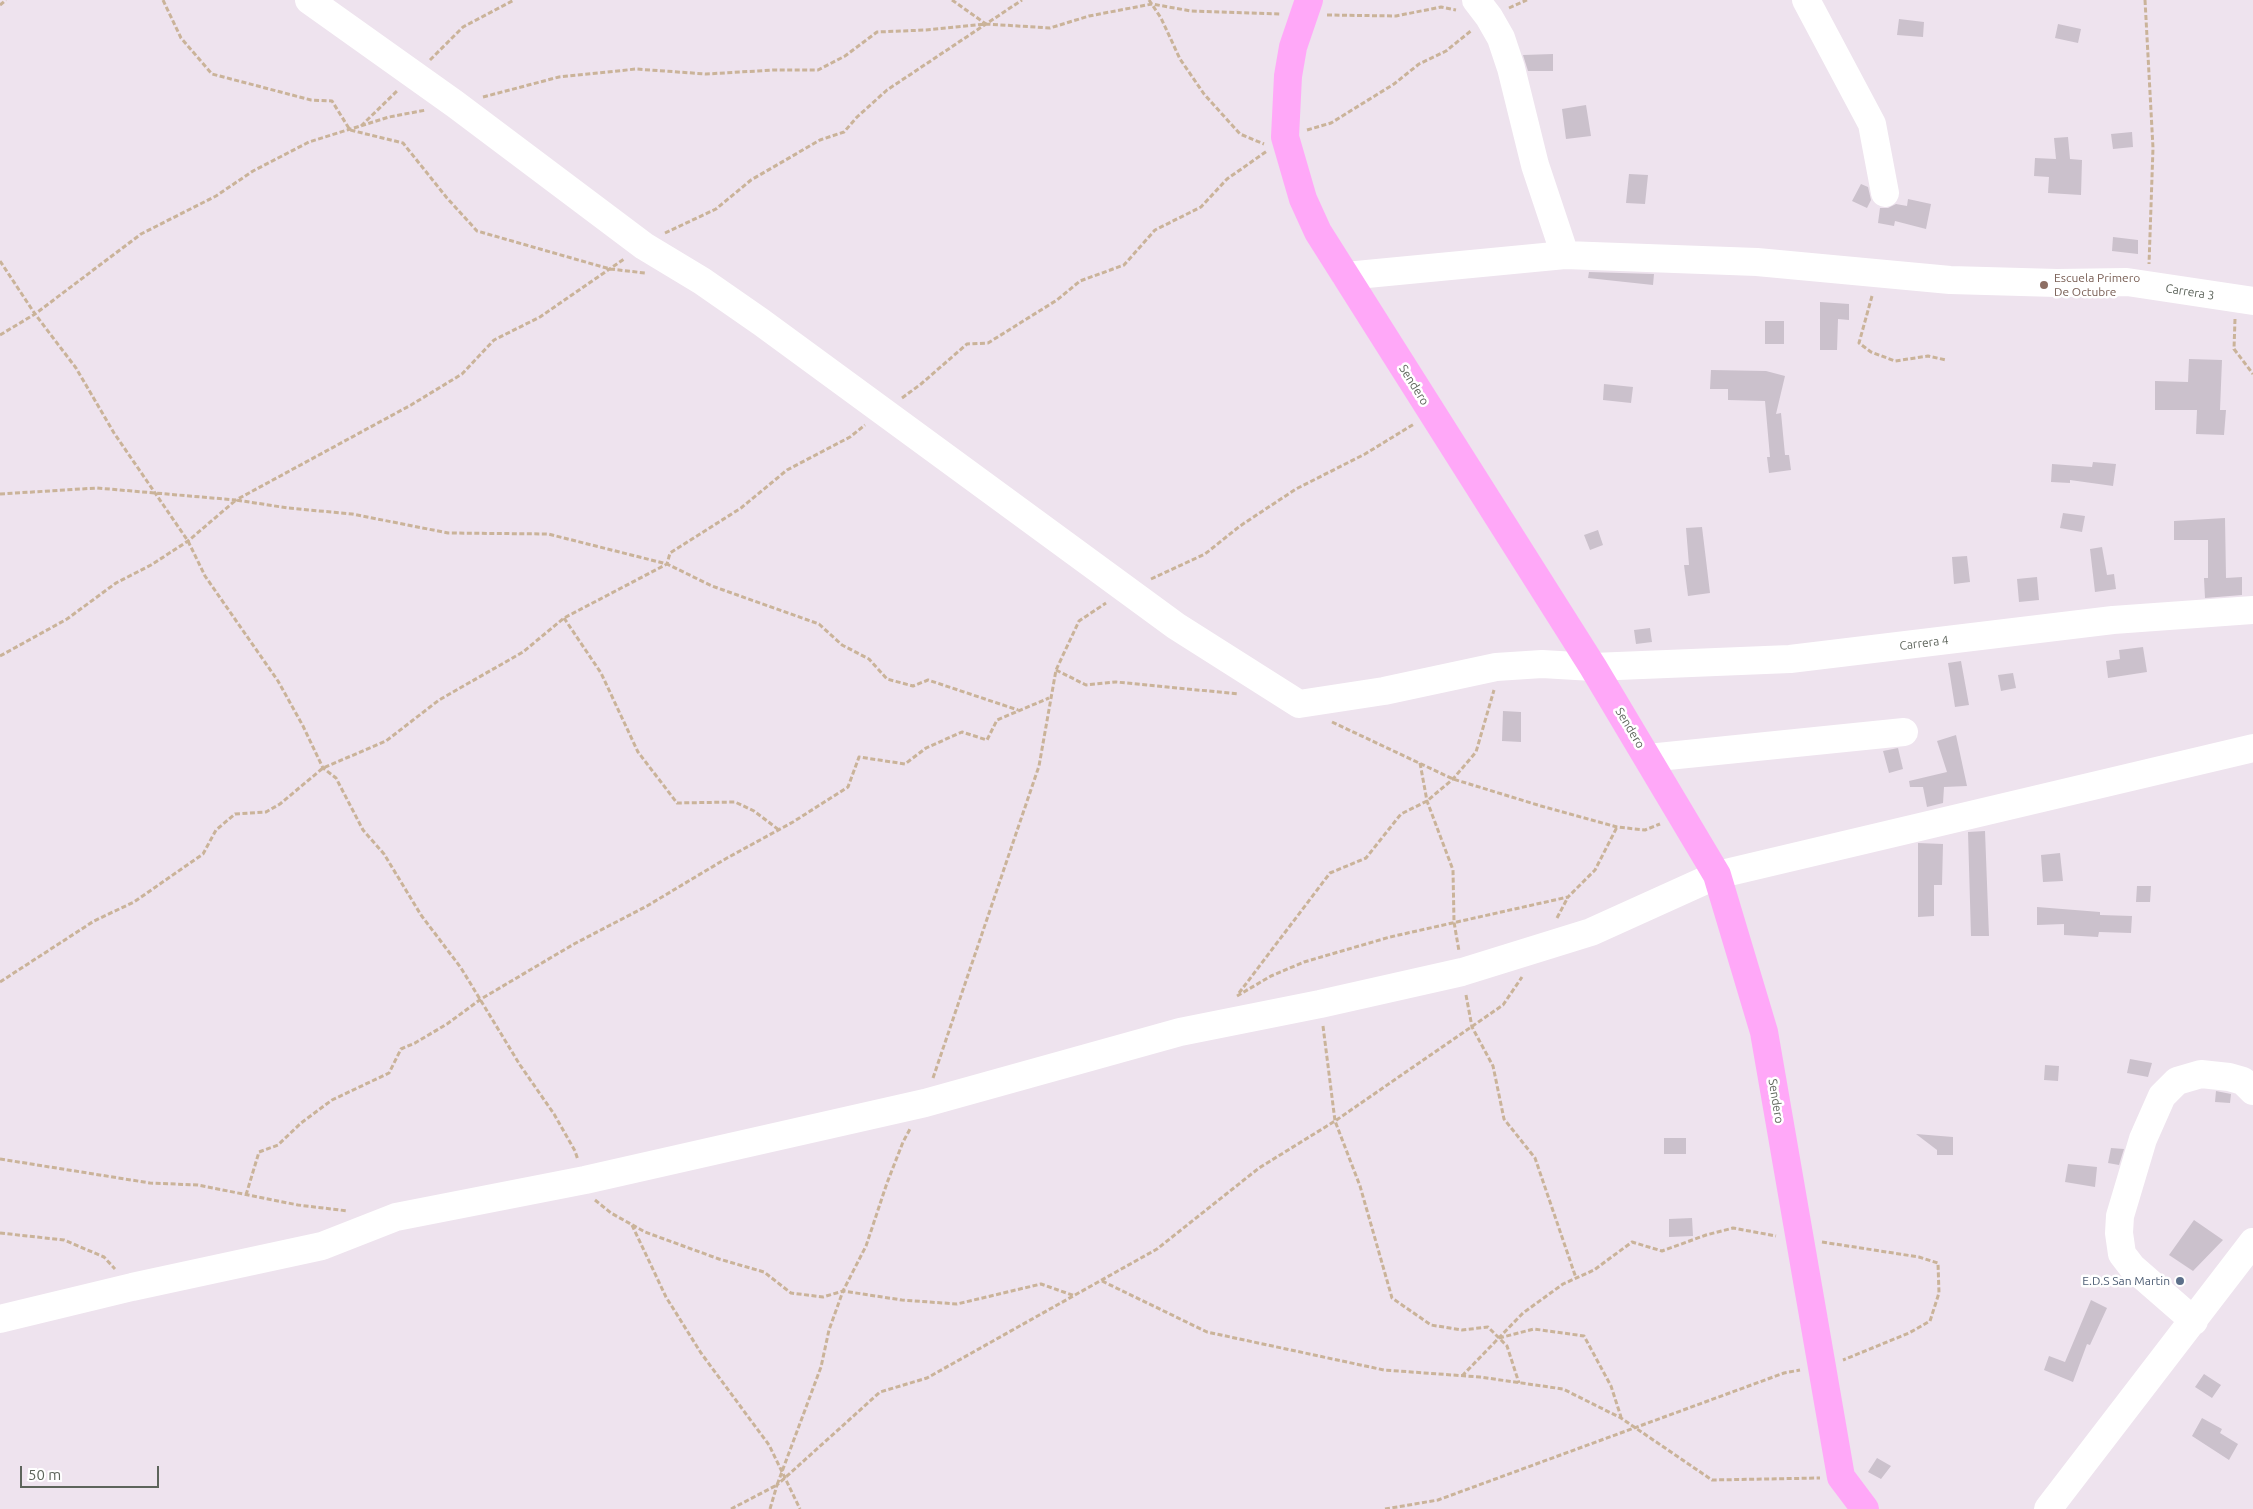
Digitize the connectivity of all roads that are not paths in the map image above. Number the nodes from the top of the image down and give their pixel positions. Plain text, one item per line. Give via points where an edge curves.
1 (309, 0) edge
2 (1806, 0) edge
3 (1306, 6) edge
4 (1483, 9) edge
5 (1885, 193) dead end
6 (1565, 255) junction
7 (1346, 276) junction
8 (2245, 300) edge
9 (2253, 610) edge
10 (1593, 667) junction
11 (1904, 732) dead end
12 (2253, 748) edge
13 (1648, 758) junction
14 (1718, 874) junction
15 (2253, 1092) edge
16 (2253, 1242) edge
17 (0, 1319) edge
18 (2194, 1321) junction
19 (2053, 1507) edge
20 (1865, 1509) edge

1 - 10 street, Carrera 4 via 455,104 644,246 762,322 1176,626 1299,704 1384,691 1496,667 1542,664
2 - 5 street via 1872,124
3 - 7 main road, Sendero via 1288,76 1285,137 1303,199 1318,232
4 - 6 street via 1501,38 1535,165
6 - 7 street, Carrera 3
6 - 8 street, Carrera 3 via 1757,262 1950,280 2138,283
7 - 10 main road, Sendero
9 - 10 street, Carrera 4 via 2113,620 1790,659
10 - 13 main road, Sendero
11 - 13 street
12 - 14 street
13 - 14 main road, Sendero
14 - 17 street via 1592,932 1462,972 1180,1032 925,1103 585,1180 396,1217 322,1246
14 - 20 main road, Sendero via 1764,1032 1841,1477
15 - 18 street via 2243,1081 2229,1077 2201,1074 2176,1081 2162,1096 2143,1139 2120,1216 2122,1254 2132,1267
16 - 18 street
18 - 19 street

